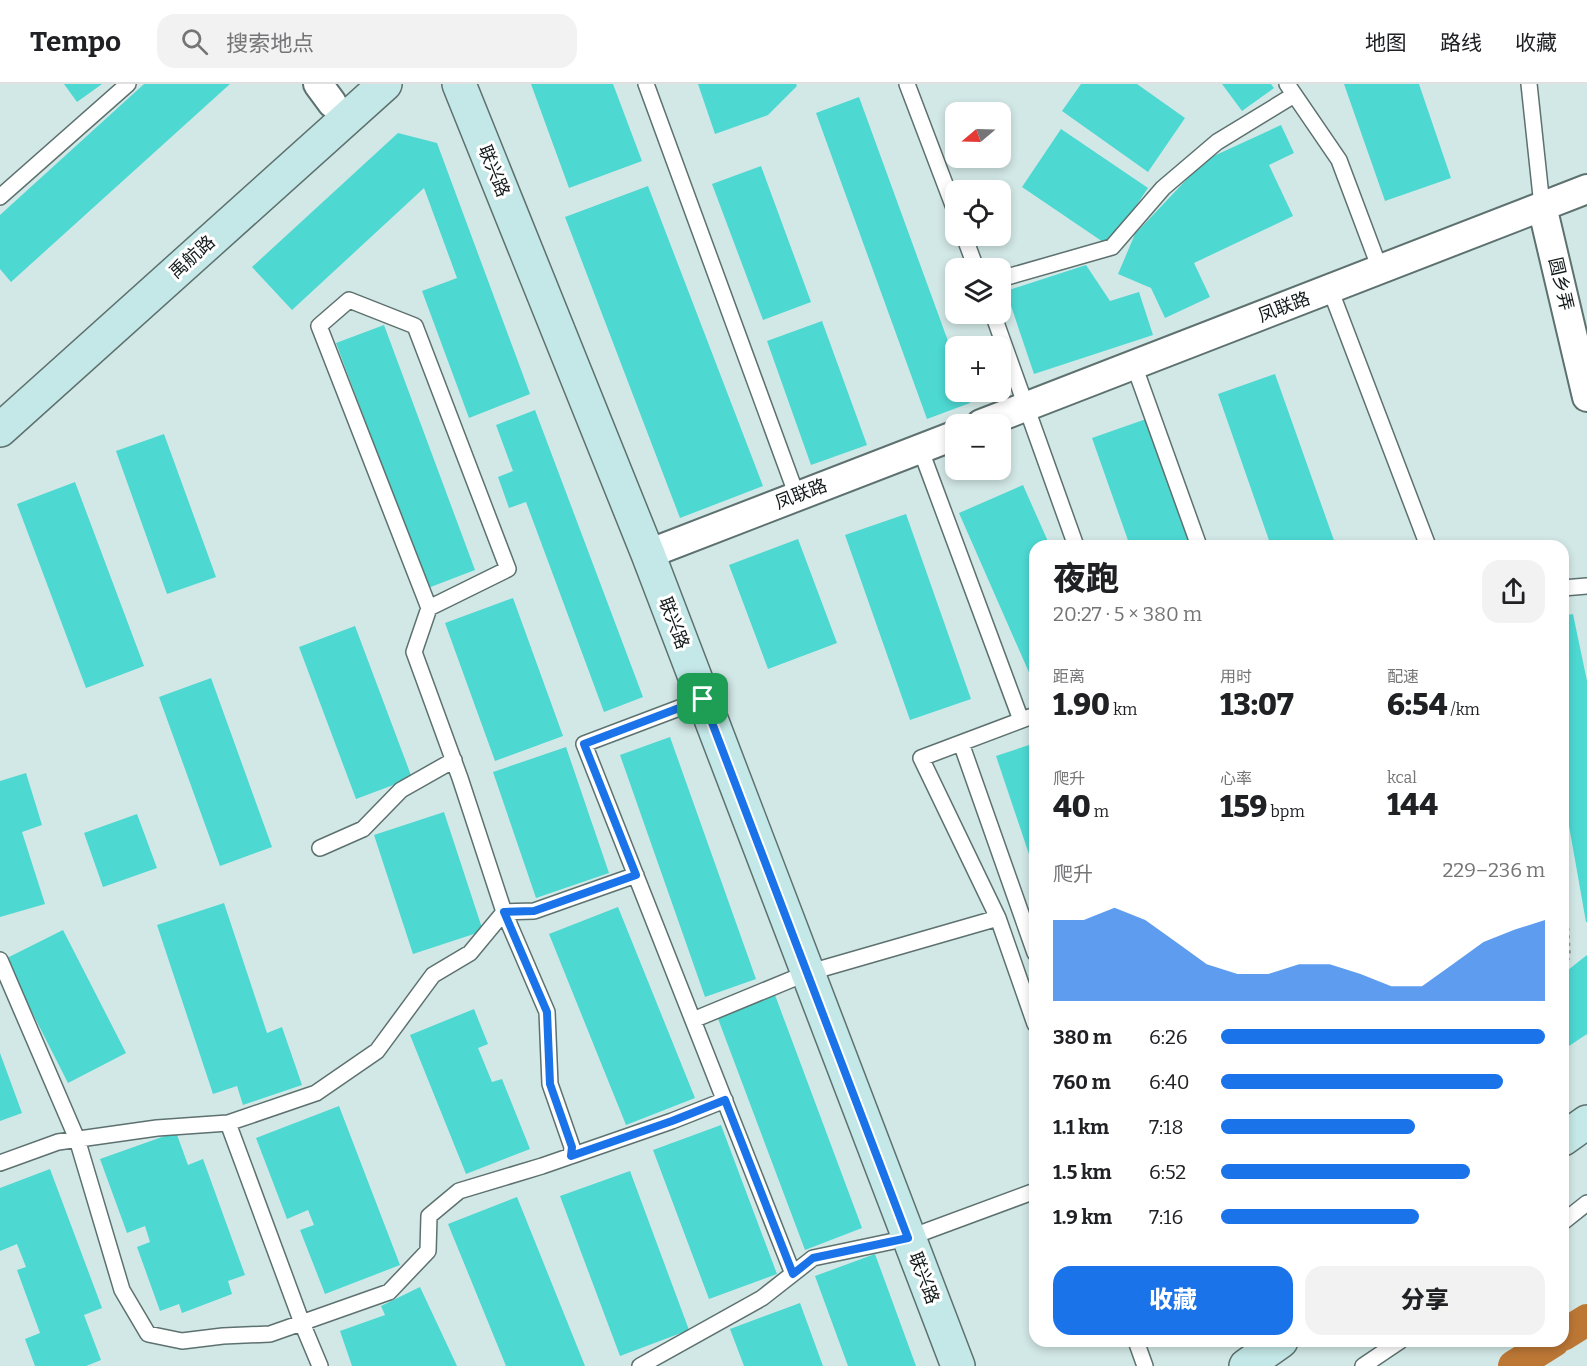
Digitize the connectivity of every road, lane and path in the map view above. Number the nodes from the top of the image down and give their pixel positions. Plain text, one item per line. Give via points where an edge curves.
1 (128, 84) edge
2 (385, 84) edge
3 (459, 84) edge
4 (646, 84) edge
5 (907, 84) edge
6 (1528, 84) edge
7 (1291, 89) edge
8 (334, 90) edge
9 (945, 184) edge
10 (1587, 189) edge
11 (0, 198) edge
12 (1542, 206) junction
13 (1380, 269) junction
14 (1011, 276) edge
15 (1330, 289) junction
16 (997, 324) edge
17 (1134, 365) junction
18 (1587, 397) edge
19 (0, 400) edge
20 (1027, 406) junction
21 (1007, 414) edge
22 (0, 430) edge
23 (945, 439) edge
24 (920, 448) junction
25 (797, 496) junction
26 (1074, 540) edge
27 (1197, 540) edge
28 (1426, 540) edge
29 (648, 554) junction
30 (1587, 586) edge
31 (1569, 588) edge
32 (429, 608) junction
33 (703, 699) junction
34 (1028, 717) edge
35 (961, 743) junction
36 (454, 760) junction
37 (320, 848) dead end
38 (636, 875) junction
39 (504, 912) junction
40 (998, 918) junction
41 (1029, 936) edge
42 (0, 960) edge
43 (807, 973) junction
44 (1029, 1007) edge
45 (693, 1020) junction
46 (725, 1100) junction
47 (1587, 1122) edge
48 (228, 1123) junction
49 (1569, 1135) edge
50 (77, 1139) junction
51 (571, 1156) junction
52 (0, 1162) edge
53 (1029, 1193) edge
54 (1587, 1203) edge
55 (1569, 1217) edge
56 (908, 1238) junction
57 (793, 1274) junction
58 (302, 1323) junction
59 (1138, 1347) edge
60 (1273, 1347) edge
61 (1391, 1347) edge
62 (320, 1366) edge
63 (640, 1366) edge
64 (958, 1366) edge
65 (1145, 1366) edge
66 (1246, 1366) edge
67 (1363, 1366) edge

1 - 11 lane
2 - 22 street, 禹航路
3 - 29 street, 联兴路
4 - 25 lane
5 - 9 lane
6 - 12 lane
7 - 13 lane via 1339,160
7 - 14 lane via 1217,142 1163,188 1112,247
8 - 19 street, 禹航路
10 - 12 street, 凤联路
12 - 13 street, 凤联路
12 - 18 street, 圆乡弄
13 - 15 street, 凤联路
15 - 17 street, 凤联路
15 - 28 lane
16 - 20 lane
17 - 20 street, 凤联路
17 - 27 lane
20 - 21 street, 凤联路
20 - 26 lane
23 - 24 street, 凤联路
24 - 25 street, 凤联路
24 - 34 lane
25 - 29 street, 凤联路
29 - 33 street, 联兴路
30 - 31 lane
32 - 32 lane via 508,569 415,326 349,300 318,326
32 - 36 lane via 414,652
33 - 38 lane via 584,744
33 - 43 street, 联兴路
34 - 35 lane
35 - 40 lane via 921,758
35 - 41 lane
36 - 37 lane via 401,790 363,829
36 - 39 lane
38 - 39 lane via 534,911
38 - 45 lane
39 - 48 lane via 470,953 433,975 377,1051 316,1093
39 - 51 lane via 547,1012 550,1084 572,1147
40 - 43 lane
40 - 44 lane
42 - 50 lane
43 - 45 lane
43 - 56 street, 联兴路
45 - 46 lane
46 - 51 lane
46 - 57 lane
47 - 49 street
48 - 50 lane
48 - 58 lane
50 - 52 lane
50 - 58 lane via 122,1290 148,1334 182,1341 270,1334
51 - 58 lane via 459,1191 429,1216 428,1251 389,1292
53 - 56 lane
54 - 55 lane
56 - 57 lane via 813,1258
56 - 64 street, 联兴路
57 - 63 lane via 762,1298
58 - 62 lane
59 - 65 lane
60 - 66 street
61 - 67 lane

